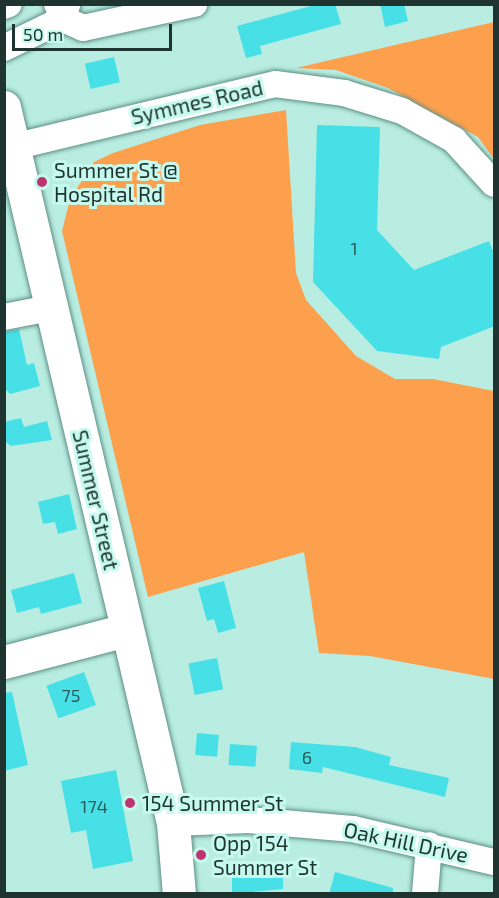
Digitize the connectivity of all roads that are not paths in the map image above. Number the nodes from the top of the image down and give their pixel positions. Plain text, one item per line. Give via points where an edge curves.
1 (9, 4) edge
2 (194, 4) edge
3 (4, 6) edge
4 (62, 9) edge
5 (4, 48) edge
6 (4, 107) edge
7 (17, 146) junction
8 (495, 184) edge
9 (55, 307) junction
10 (4, 316) edge
11 (126, 630) junction
12 (4, 662) edge
13 (173, 823) junction
14 (429, 845) junction
15 (495, 861) edge
16 (179, 894) edge
17 (425, 894) edge

1 - 3 street
2 - 4 street via 83,28
4 - 5 street
6 - 7 main road, Summer Street
7 - 8 street, Symmes Road via 275,84 344,93 402,111 454,140
7 - 9 main road, Summer Street
9 - 10 street
9 - 11 main road, Summer Street
11 - 12 main road
11 - 13 main road, Summer Street
13 - 14 street, Oak Hill Drive via 271,822 353,829
13 - 16 main road, Summer Street
14 - 15 street, Oak Hill Drive
14 - 17 street

